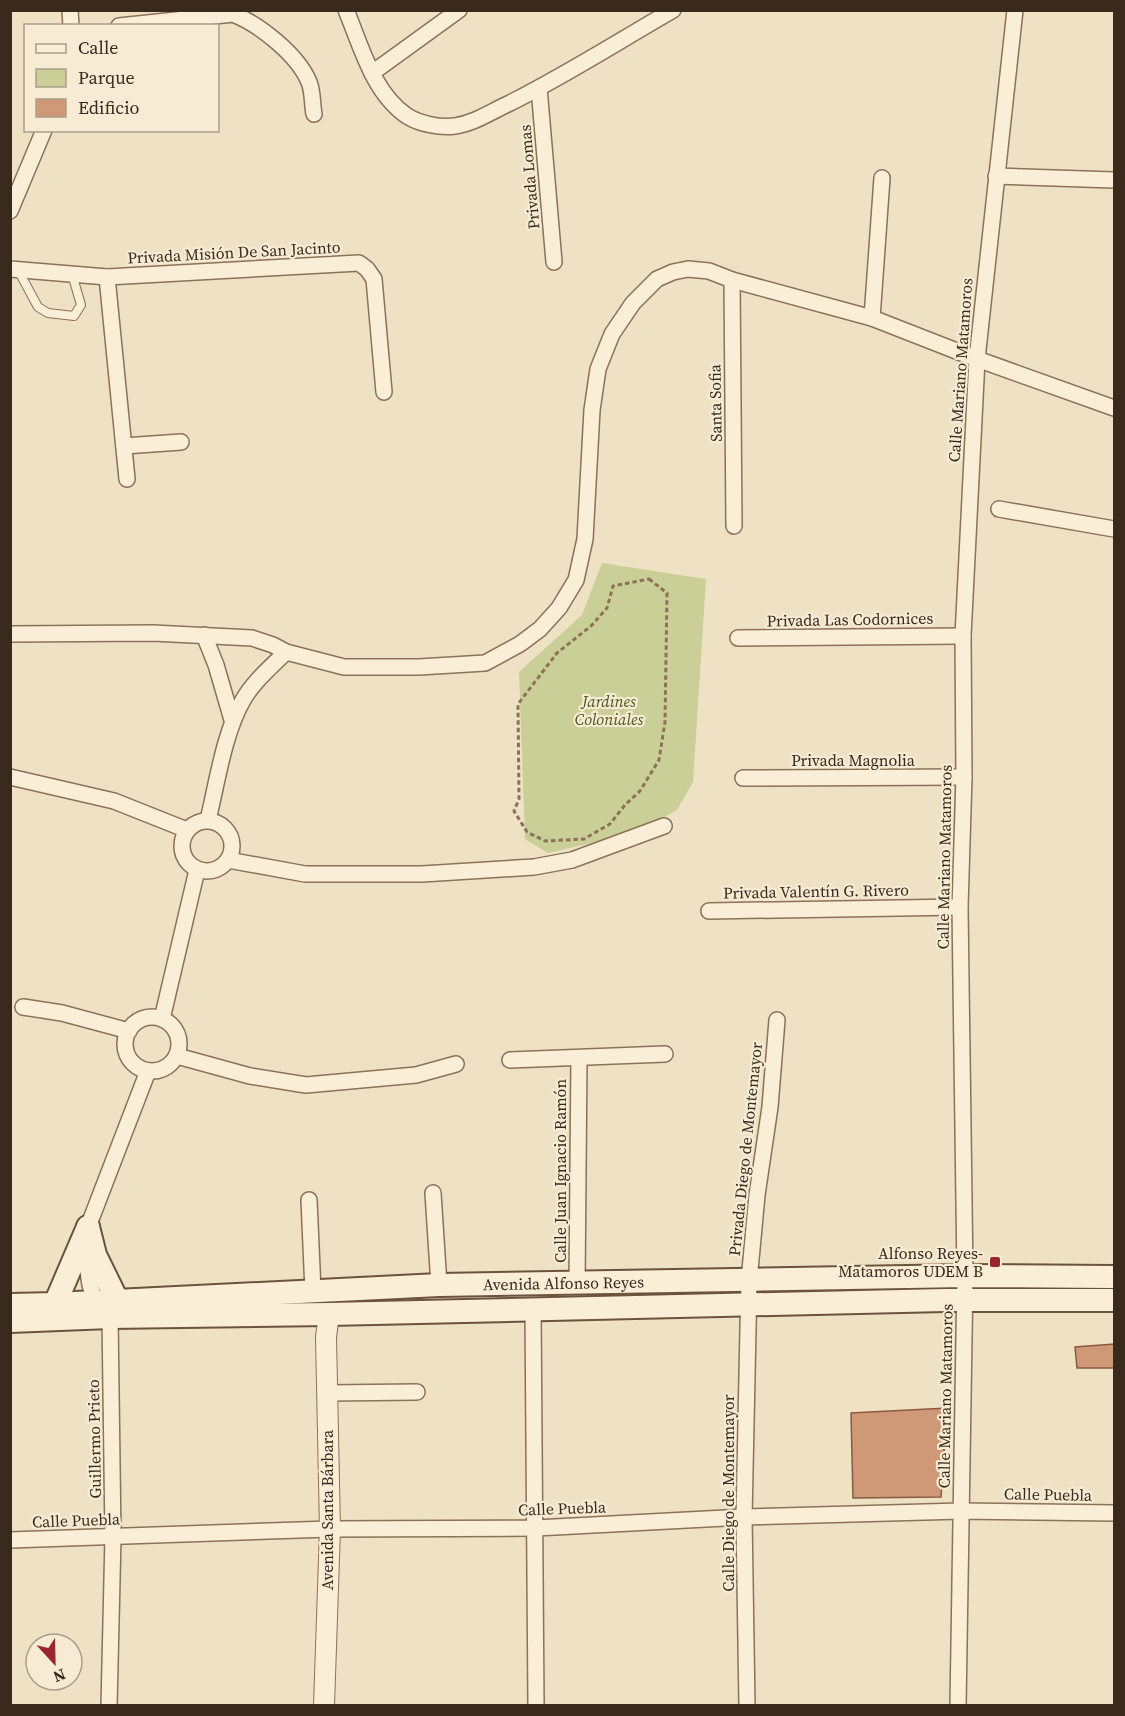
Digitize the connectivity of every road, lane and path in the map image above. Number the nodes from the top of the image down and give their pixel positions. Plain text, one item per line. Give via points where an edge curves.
1 (346, 10) edge
2 (459, 10) edge
3 (673, 10) edge
4 (1015, 10) edge
5 (138, 24) edge
6 (372, 73) junction
7 (539, 88) junction
8 (314, 114) dead end
9 (43, 132) edge
10 (996, 176) junction
11 (882, 178) dead end
12 (1114, 180) edge
13 (10, 211) edge
14 (554, 262) dead end
15 (14, 269) edge
16 (72, 274) junction
17 (107, 277) junction
18 (732, 280) junction
19 (872, 318) junction
20 (977, 359) junction
21 (384, 392) dead end
22 (1114, 408) edge
23 (181, 442) dead end
24 (124, 446) junction
25 (127, 480) dead end
26 (999, 508) dead end
27 (734, 526) dead end
28 (1114, 529) edge
29 (10, 634) edge
30 (204, 635) junction
31 (963, 636) junction
32 (738, 638) dead end
33 (286, 652) junction
34 (232, 720) junction
35 (10, 777) edge
36 (964, 777) junction
37 (743, 778) dead end
38 (640, 791) joint
39 (208, 820) junction
40 (664, 826) dead end
41 (187, 830) junction
42 (228, 860) junction
43 (197, 870) junction
44 (960, 907) junction
45 (709, 911) dead end
46 (23, 1007) dead end
47 (162, 1019) junction
48 (777, 1020) dead end
49 (129, 1031) junction
50 (665, 1054) dead end
51 (177, 1056) junction
52 (579, 1058) junction
53 (510, 1060) dead end
54 (456, 1064) dead end
55 (148, 1071) junction
56 (433, 1193) dead end
57 (309, 1200) dead end
58 (88, 1227) junction
59 (965, 1276) junction
60 (1114, 1277) edge
61 (749, 1281) junction
62 (578, 1284) junction
63 (439, 1285) junction
64 (313, 1291) junction
65 (965, 1300) junction
66 (1114, 1300) edge
67 (55, 1304) junction
68 (10, 1305) edge
69 (749, 1305) junction
70 (108, 1306) junction
71 (532, 1310) junction
72 (329, 1314) junction
73 (10, 1321) edge
74 (417, 1392) dead end
75 (327, 1394) junction
76 (961, 1511) junction
77 (1114, 1513) edge
78 (744, 1517) junction
79 (536, 1528) junction
80 (330, 1529) junction
81 (112, 1537) junction
82 (10, 1540) edge
83 (109, 1706) edge
84 (324, 1706) edge
85 (536, 1706) edge
86 (747, 1706) edge
87 (958, 1706) edge

1 - 6 street
2 - 6 street
3 - 7 street
4 - 10 street, Calle Mariano Matamoros
5 - 8 street via 233,14 247,19 281,46 304,72 310,84
6 - 7 street via 389,101 407,116 438,126 471,122
7 - 14 street, Privada Lomas
9 - 13 street
10 - 12 street
10 - 20 street, Calle Mariano Matamoros
11 - 19 street
15 - 16 street, Privada Misión De San Jacinto
15 - 16 lane via 38,307 48,313 74,316 81,305
16 - 17 street, Privada Misión De San Jacinto
17 - 21 street, Privada Misión De San Jacinto via 359,263 374,279
17 - 24 street
18 - 19 street
18 - 27 street, Santa Sofia
18 - 33 street via 709,271 688,269 657,279 633,303 612,334 598,369 592,410 583,557 576,580 540,629 485,663 344,667
19 - 20 street
20 - 22 street
20 - 31 street, Calle Mariano Matamoros
23 - 24 street
24 - 25 street
26 - 28 street
29 - 30 street
30 - 33 street via 252,638
30 - 34 street
31 - 32 street, Privada Las Codornices
31 - 36 street, Calle Mariano Matamoros
33 - 34 street via 248,693
34 - 39 street
35 - 41 street via 114,801
36 - 37 street, Privada Magnolia
36 - 44 street, Calle Mariano Matamoros
38 - 38 path via 610,824 584,839 545,841 527,832 514,810 519,799 518,704 557,653 607,608 613,586 649,579 667,593 665,722 659,760
39 - 41 street
39 - 42 street via 218,823 231,839
40 - 42 street via 572,860 534,867 422,874 305,874
41 - 43 street via 182,852
42 - 43 street via 214,870
43 - 47 street
44 - 45 street, Privada Valentín G. Rivero
44 - 59 street, Calle Mariano Matamoros
46 - 49 street
47 - 49 street via 146,1018
47 - 51 street via 177,1034
48 - 61 street, Privada Diego de Montemayor
49 - 55 street via 127,1053 139,1068
50 - 52 street
51 - 54 street via 250,1076 306,1084 416,1076
51 - 55 street via 165,1068
52 - 53 street
52 - 62 street, Calle Juan Ignacio Ramón
55 - 58 street
56 - 63 street
57 - 64 street
58 - 67 main road
58 - 70 main road
59 - 60 main road, Avenida Alfonso Reyes
59 - 61 main road, Avenida Alfonso Reyes
59 - 65 street, Calle Mariano Matamoros
61 - 62 main road, Avenida Alfonso Reyes
61 - 69 street, Calle Diego de Montemayor
62 - 63 main road, Avenida Alfonso Reyes
63 - 64 main road, Avenida Alfonso Reyes
63 - 72 main road via 408,1298
64 - 70 main road, Avenida Alfonso Reyes
65 - 66 main road, Avenida Alfonso Reyes
65 - 69 main road, Avenida Alfonso Reyes
65 - 76 street, Calle Mariano Matamoros
67 - 68 main road, Avenida Alfonso Reyes
67 - 70 main road, Avenida Alfonso Reyes
69 - 71 main road, Avenida Alfonso Reyes
69 - 78 street, Calle Diego de Montemayor
70 - 72 main road, Avenida Alfonso Reyes
70 - 73 main road, Avenida Alfonso Reyes
70 - 81 street, Guillermo Prieto
71 - 72 main road, Avenida Alfonso Reyes
71 - 79 street
72 - 75 street, Avenida Santa Bárbara
74 - 75 street
75 - 80 street, Avenida Santa Bárbara
76 - 77 street, Calle Puebla
76 - 78 street, Calle Puebla
76 - 87 street, Calle Mariano Matamoros
78 - 79 street, Calle Puebla
78 - 86 street, Calle Diego de Montemayor
79 - 80 street, Calle Puebla
79 - 85 street
80 - 81 street, Calle Puebla
80 - 84 street, Avenida Santa Bárbara
81 - 82 street, Calle Puebla
81 - 83 street, Guillermo Prieto

